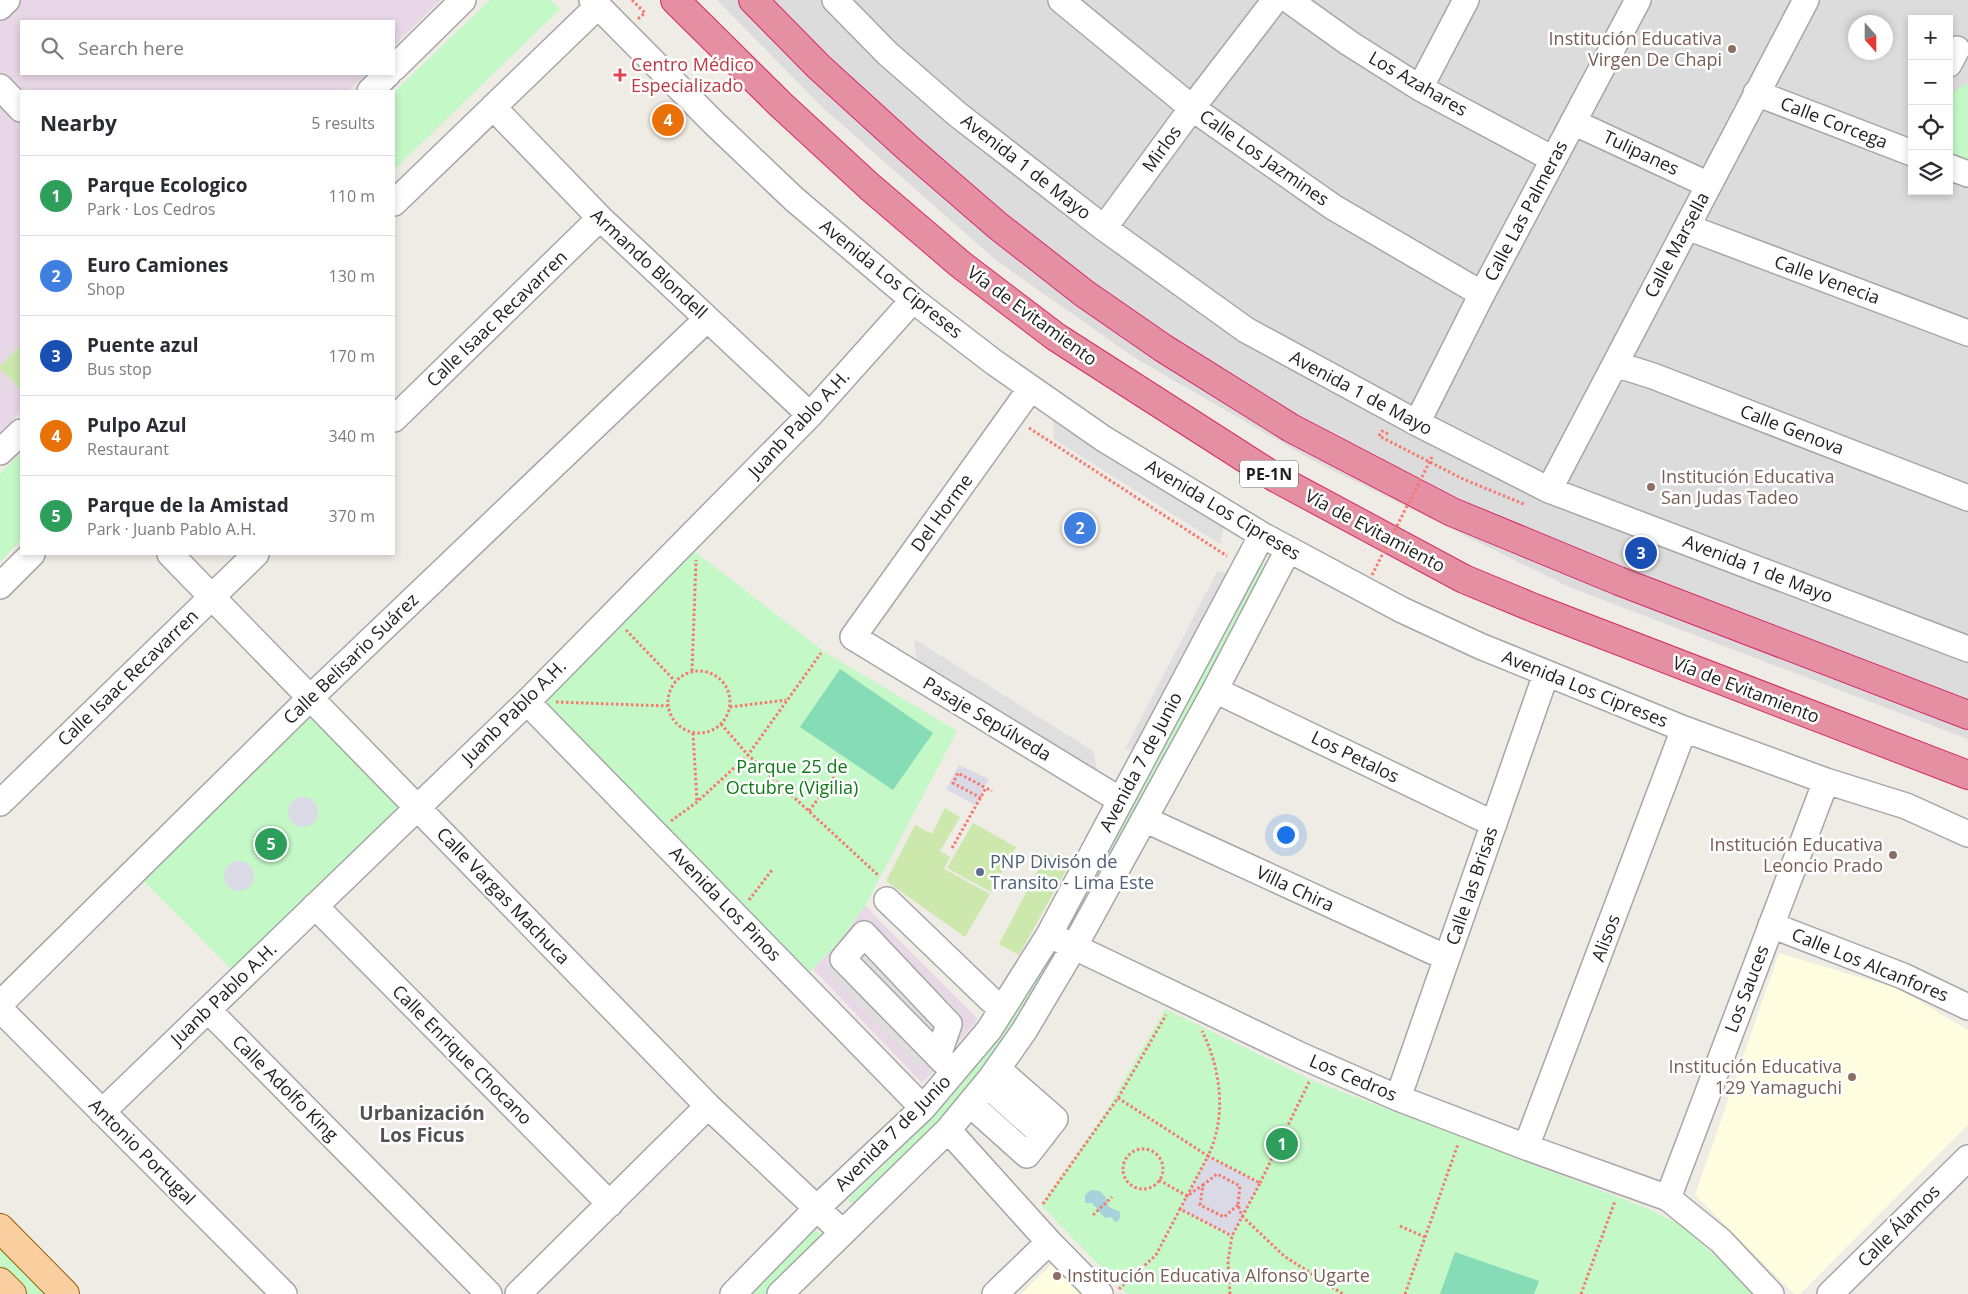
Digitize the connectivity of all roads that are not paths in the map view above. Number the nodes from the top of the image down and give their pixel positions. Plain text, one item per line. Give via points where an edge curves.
1 (7, 0) edge
2 (463, 0) edge
3 (675, 0) edge
4 (753, 0) edge
5 (834, 0) edge
6 (1061, 0) edge
7 (1275, 0) edge
8 (1288, 0) edge
9 (1466, 0) edge
10 (1638, 0) edge
11 (1806, 0) edge
12 (595, 3) edge
13 (0, 7) edge
14 (395, 67) edge
15 (387, 75) edge
16 (0, 87) edge
17 (1420, 88) junction
18 (371, 90) edge
19 (1756, 93) junction
20 (493, 107) junction
21 (20, 108) edge
22 (1192, 108) junction
23 (1573, 122) junction
24 (1908, 146) edge
25 (1553, 159) junction
26 (1953, 168) edge
27 (1968, 174) edge
28 (1709, 184) junction
29 (395, 203) edge
30 (600, 218) junction
31 (1687, 227) junction
32 (1104, 228) junction
33 (1482, 294) junction
34 (913, 300) junction
35 (707, 319) junction
36 (1968, 333) edge
37 (1615, 364) junction
38 (1031, 388) junction
39 (810, 415) junction
40 (395, 418) edge
41 (1417, 423) junction
42 (20, 433) edge
43 (0, 452) edge
44 (1549, 490) junction
45 (1968, 498) edge
46 (1262, 535) junction
47 (1288, 550) junction
48 (31, 555) edge
49 (171, 555) edge
50 (255, 555) edge
51 (0, 586) edge
52 (212, 596) junction
53 (853, 637) joint
54 (1968, 649) edge
55 (1546, 674) junction
56 (1215, 690) junction
57 (310, 698) junction
58 (527, 702) junction
59 (1968, 715) edge
60 (1684, 729) junction
61 (1968, 775) edge
62 (1826, 780) junction
63 (1120, 800) junction
64 (0, 803) edge
65 (417, 807) junction
66 (1144, 819) junction
67 (1494, 824) junction
68 (1968, 834) edge
69 (887, 900) dead end
70 (315, 906) junction
71 (1771, 925) junction
72 (1049, 934) junction
73 (1074, 947) junction
74 (1447, 958) junction
75 (0, 1004) edge
76 (1968, 1007) edge
77 (1003, 1008) junction
78 (0, 1009) edge
79 (208, 1010) junction
80 (947, 1063) junction
81 (992, 1076) junction
82 (1398, 1098) junction
83 (970, 1104) junction
84 (708, 1106) junction
85 (923, 1108) junction
86 (102, 1112) junction
87 (948, 1130) junction
88 (1526, 1147) junction
89 (1968, 1158) edge
90 (1668, 1198) junction
91 (610, 1204) junction
92 (817, 1208) junction
93 (0, 1228) edge
94 (842, 1232) junction
95 (1049, 1242) junction
96 (0, 1282) edge
97 (12, 1294) edge
98 (65, 1294) edge
99 (284, 1294) edge
100 (489, 1294) edge
101 (518, 1294) edge
102 (733, 1294) edge
103 (780, 1294) edge
104 (995, 1294) edge
105 (1100, 1294) edge
106 (1771, 1294) edge
107 (1830, 1294) edge

1 - 13 street
2 - 14 street
3 - 61 highway, Vía de Evitamiento / PE-1N via 794,117 960,264 1056,337 1276,478 1464,578
4 - 59 highway, PE-1N via 826,73 998,226 1085,294 1155,343 1291,428 1452,512 1619,581
5 - 32 street, Avenida 1 de Mayo via 888,54 957,114
6 - 22 street, Calle Los Jazmines
7 - 22 street, Mirlos
8 - 17 street, Los Azahares
9 - 17 street
10 - 23 street, Calle Las Palmeras
11 - 19 street, Calle Marsella
12 - 20 street
12 - 34 street, Avenida Los Cipreses via 794,199
15 - 18 street
16 - 21 street
17 - 25 street, Los Azahares
19 - 24 street, Calle Corcega
19 - 28 street, Calle Marsella
20 - 29 street
20 - 30 street, Armando Blondell
22 - 32 street, Mirlos
22 - 33 street, Calle Los Jazmines via 1333,207
23 - 25 street, Calle Las Palmeras
23 - 28 street, Tulipanes
25 - 33 street, Calle Las Palmeras
26 - 27 street
28 - 31 street, Calle Marsella
30 - 35 street, Armando Blondell
30 - 40 street, Calle Isaac Recavarren
31 - 36 street, Calle Venecia
31 - 37 street, Calle Marsella
32 - 41 street, Avenida 1 de Mayo via 1246,330
33 - 41 street, Calle Las Palmeras
34 - 38 street, Avenida Los Cipreses
34 - 39 street, Juanb Pablo A.H.
35 - 39 street, Armando Blondell
35 - 57 street, Calle Belisario Suárez
37 - 44 street, Calle Marsella
37 - 45 street, Calle Genova via 1662,379
38 - 46 street, Avenida Los Cipreses via 1104,439
38 - 53 street, Del Horme
39 - 58 street, Juanb Pablo A.H.
41 - 44 street, Avenida 1 de Mayo
42 - 43 street
44 - 54 street, Avenida 1 de Mayo
46 - 47 street, Avenida Los Cipreses
46 - 63 street, Avenida 7 de Junio
47 - 55 street, Avenida Los Cipreses via 1402,610
47 - 56 street, Avenida 7 de Junio
48 - 51 street
49 - 52 street, Calle Vargas Machuca
50 - 52 street, Calle Isaac Recavarren
52 - 57 street, Calle Vargas Machuca
52 - 64 street, Calle Isaac Recavarren
53 - 63 street, Pasaje Sepúlveda
55 - 60 street, Avenida Los Cipreses
55 - 67 street, Calle las Brisas
56 - 66 street, Avenida 7 de Junio
56 - 67 street, Los Petalos
57 - 65 street, Calle Vargas Machuca
57 - 75 street, Calle Belisario Suárez
58 - 65 street, Juanb Pablo A.H.
58 - 85 street, Avenida Los Pinos
60 - 62 street, Avenida Los Cipreses
60 - 88 street, Alisos
62 - 68 street, Avenida Los Cipreses via 1906,806
62 - 71 street, Los Sauces
63 - 72 street, Avenida 7 de Junio
65 - 70 street, Juanb Pablo A.H.
65 - 84 street, Calle Vargas Machuca
66 - 73 street, Avenida 7 de Junio
66 - 74 street, Villa Chira
67 - 74 street, Calle las Brisas
69 - 77 street
70 - 79 street, Juanb Pablo A.H.
70 - 91 street, Calle Enrique Chocano
71 - 76 street, Calle Los Alcanfores via 1903,976
71 - 90 street, Los Sauces
72 - 73 street, Los Cedros
72 - 77 street, Avenida 7 de Junio
73 - 81 street, Avenida 7 de Junio via 1024,1031
73 - 82 street, Los Cedros
74 - 82 street, Calle las Brisas
77 - 80 street, Avenida 7 de Junio via 989,1030
78 - 86 street, Antonio Portugal
79 - 86 street, Juanb Pablo A.H.
79 - 100 street, Calle Adolfo King
80 - 80 street via 843,959 864,934 949,1024
80 - 85 street, Avenida 7 de Junio
81 - 83 street, Avenida 7 de Junio
81 - 83 street via 1043,1135 1027,1155
82 - 88 street, Los Cedros
83 - 87 street, Avenida 7 de Junio
84 - 91 street
84 - 92 street, Calle Vargas Machuca
85 - 92 street, Avenida 7 de Junio
86 - 99 street, Antonio Portugal
87 - 94 street, Avenida 7 de Junio
87 - 95 street
88 - 90 street, Los Cedros
89 - 107 street, Calle Álamos
90 - 106 street, Los Cedros via 1721,1241
91 - 101 street
92 - 94 street, Calle Vargas Machuca
92 - 102 street, Avenida 7 de Junio
93 - 98 main road
94 - 103 street, Avenida 7 de Junio
95 - 104 street
95 - 105 street
96 - 97 main road

